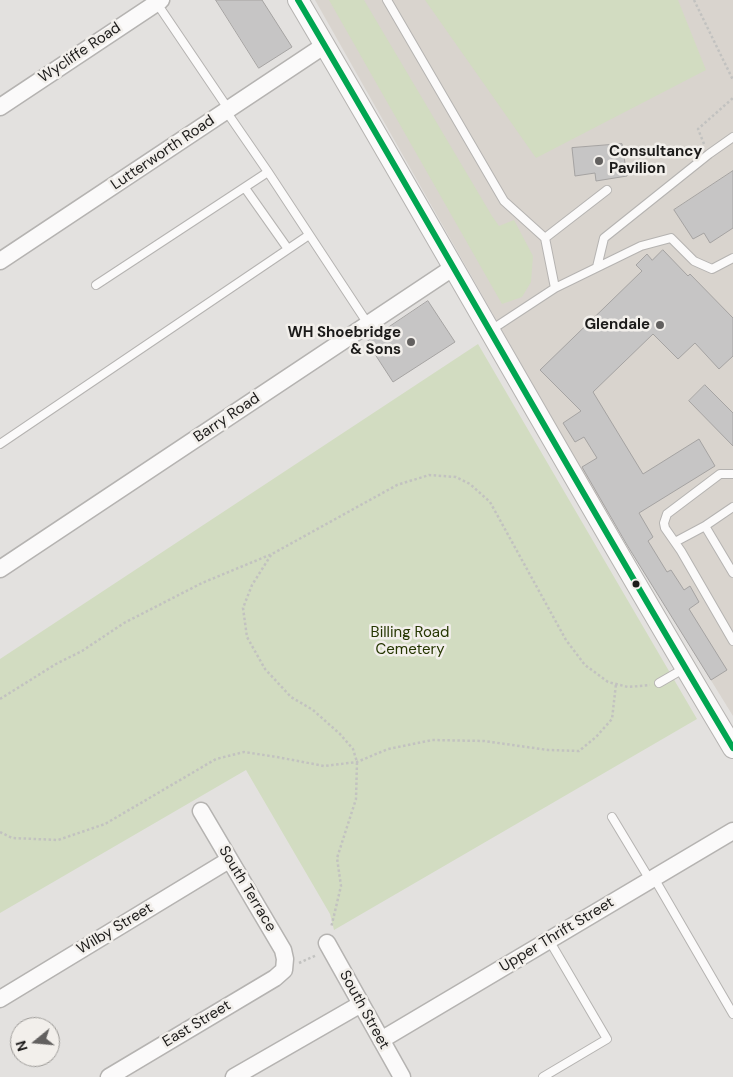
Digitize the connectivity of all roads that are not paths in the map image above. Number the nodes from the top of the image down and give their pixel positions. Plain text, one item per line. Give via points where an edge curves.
1 (298, 0) edge
2 (387, 0) edge
3 (158, 1) edge
4 (325, 45) junction
5 (0, 107) edge
6 (227, 110) junction
7 (733, 137) edge
8 (268, 172) junction
9 (245, 188) junction
10 (607, 190) dead end
11 (310, 235) junction
12 (545, 238) junction
13 (288, 249) junction
14 (733, 258) edge
15 (0, 261) edge
16 (454, 267) junction
17 (598, 267) junction
18 (96, 285) dead end
19 (555, 288) junction
20 (368, 324) junction
21 (489, 331) junction
22 (0, 444) edge
23 (733, 474) edge
24 (733, 507) edge
25 (705, 526) junction
26 (675, 542) junction
27 (0, 569) edge
28 (733, 573) edge
29 (733, 641) edge
30 (685, 668) junction
31 (659, 683) road end
32 (733, 748) edge
33 (201, 811) dead end
34 (612, 817) dead end
35 (733, 831) edge
36 (229, 860) junction
37 (652, 879) junction
38 (549, 940) junction
39 (328, 946) road end
40 (284, 970) joint
41 (0, 999) edge
42 (361, 1004) junction
43 (733, 1014) edge
44 (381, 1040) junction
45 (109, 1077) edge
46 (234, 1077) edge
47 (402, 1077) edge
48 (543, 1077) edge

1 - 4 street
2 - 12 lane via 504,201
3 - 5 street, Wycliffe Road
3 - 6 lane
4 - 6 street, Lutterworth Road
4 - 16 street
6 - 8 lane
6 - 15 street, Lutterworth Road
7 - 17 lane via 604,238
8 - 9 lane
8 - 11 lane
9 - 13 lane
9 - 18 lane
10 - 12 lane
11 - 13 lane
11 - 20 lane
12 - 19 lane
13 - 22 lane
14 - 17 lane via 712,269 694,261 671,238 641,246
16 - 20 street, Barry Road
16 - 21 street
17 - 19 lane
19 - 21 lane
20 - 27 street, Barry Road
21 - 30 street
23 - 26 lane via 720,474 667,514 665,528
24 - 25 lane
25 - 26 lane
25 - 28 lane
26 - 29 lane
30 - 31 lane
30 - 32 street
33 - 36 street, South Terrace
34 - 37 lane
35 - 37 street, Upper Thrift Street
36 - 40 street, South Terrace via 283,950 286,959
36 - 41 street, Wilby Street
37 - 38 street, Upper Thrift Street
37 - 43 lane
38 - 44 street, Upper Thrift Street
38 - 48 lane via 607,1039
39 - 42 street, South Street
40 - 45 street, East Street
42 - 44 street, South Street
42 - 46 street
44 - 47 street, South Street

